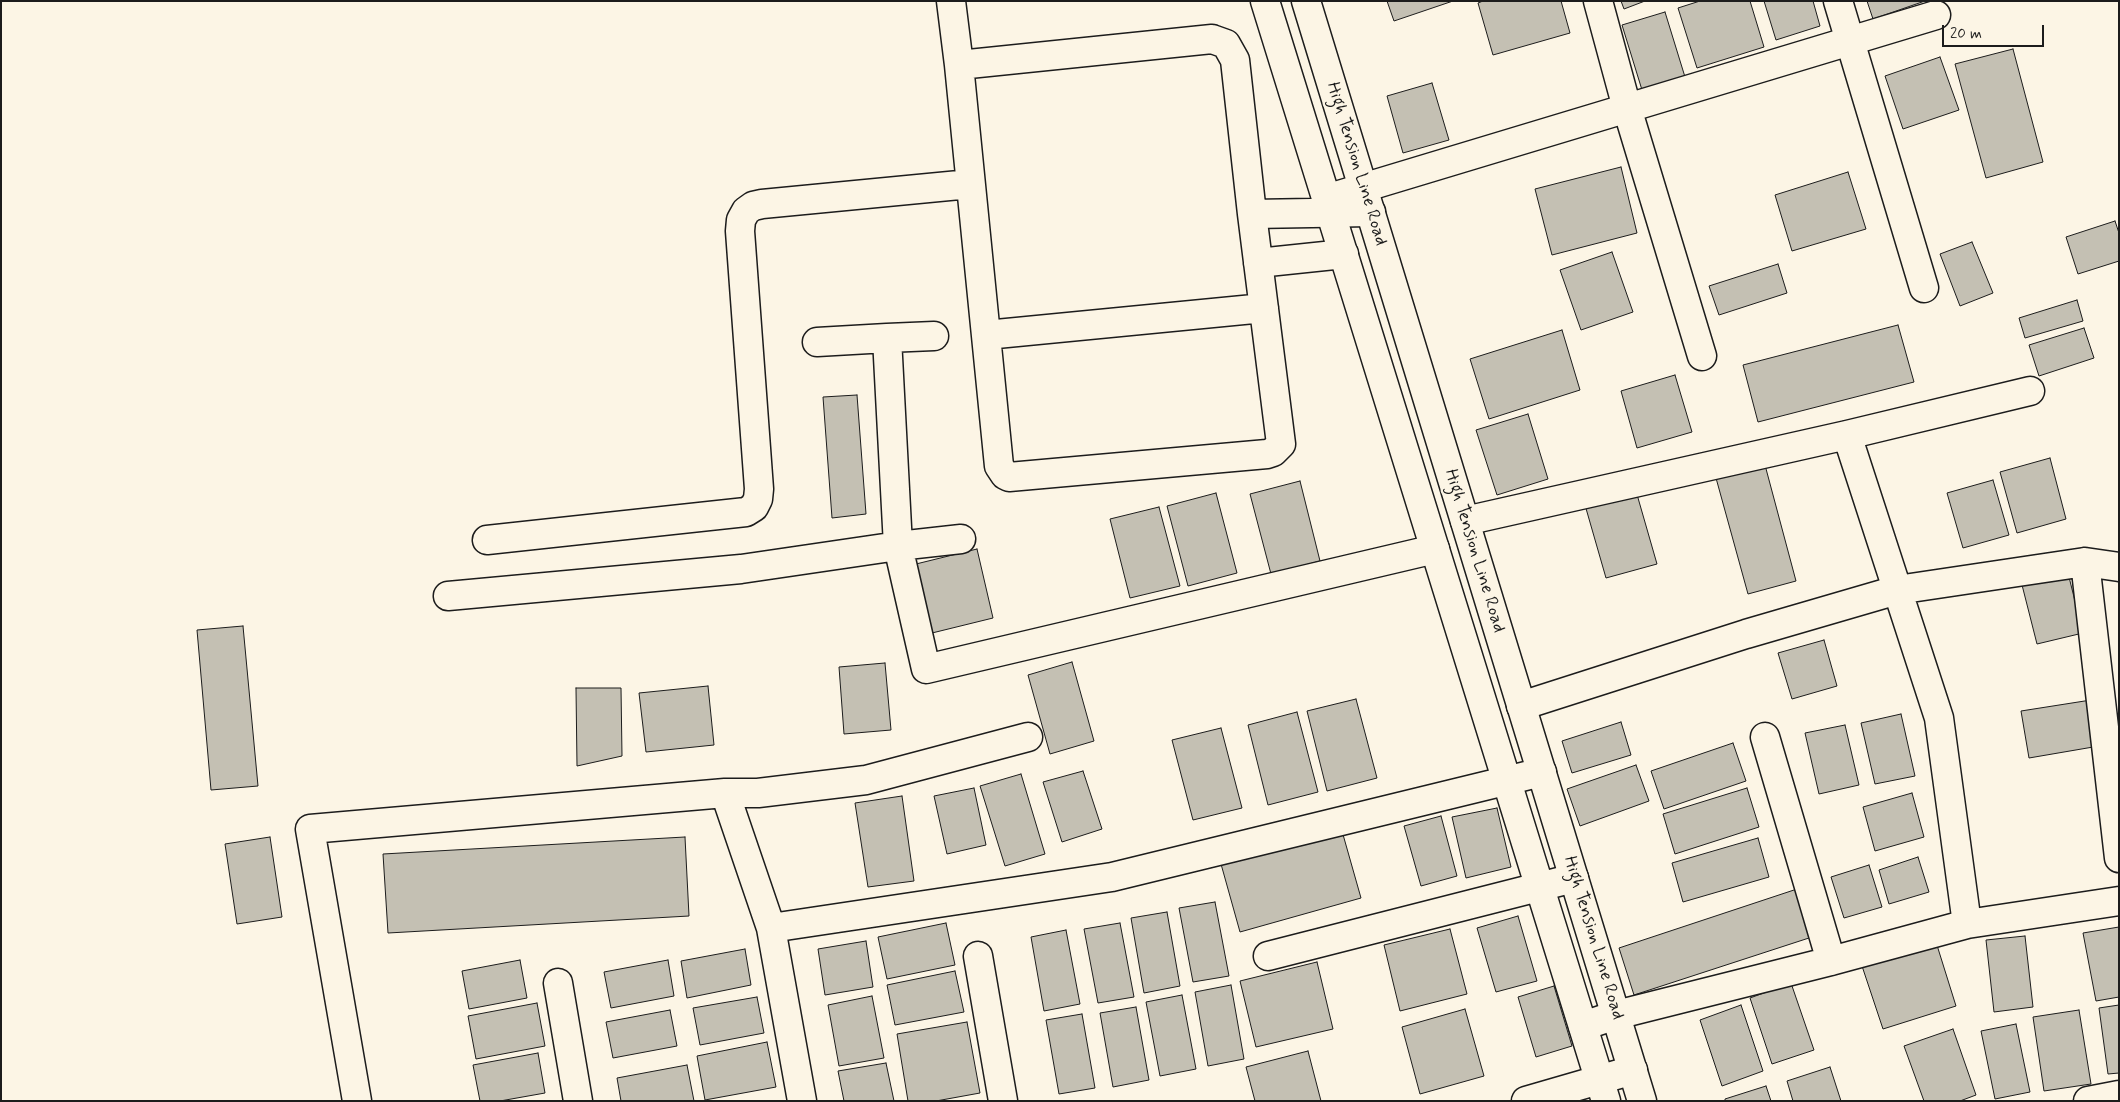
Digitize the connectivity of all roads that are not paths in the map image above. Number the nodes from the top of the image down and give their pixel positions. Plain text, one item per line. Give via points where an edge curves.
1 (951, 1) edge
2 (1265, 1) edge
3 (1306, 1) edge
4 (1598, 1) edge
5 (1838, 1) edge
6 (1936, 15) dead end
7 (1849, 41) junction
8 (959, 65) junction
9 (1627, 108) junction
10 (970, 184) junction
11 (1367, 200) junction
12 (1328, 206) junction
13 (1252, 214) junction
14 (1344, 254) junction
15 (1258, 263) junction
16 (1924, 288) dead end
17 (1264, 308) junction
18 (986, 335) junction
19 (934, 336) dead end
20 (887, 338) junction
21 (817, 342) dead end
22 (1702, 356) dead end
23 (2030, 391) dead end
24 (1847, 435) junction
25 (1465, 520) junction
26 (487, 540) dead end
27 (961, 540) dead end
28 (898, 546) junction
29 (1435, 549) junction
30 (2086, 562) junction
31 (2119, 567) edge
32 (1897, 590) junction
33 (448, 596) dead end
34 (1521, 706) junction
35 (1028, 737) dead end
36 (1765, 737) dead end
37 (1542, 772) junction
38 (1507, 781) junction
39 (725, 793) junction
40 (2119, 858) edge
41 (1574, 878) junction
42 (1540, 888) junction
43 (2119, 901) edge
44 (1967, 924) junction
45 (771, 928) junction
46 (978, 956) dead end
47 (1268, 956) dead end
48 (1831, 961) junction
49 (558, 983) dead end
50 (1616, 1015) junction
51 (1583, 1026) junction
52 (1633, 1070) junction
53 (1603, 1091) edge
54 (2119, 1095) edge
55 (357, 1101) edge
56 (578, 1101) edge
57 (802, 1101) edge
58 (1003, 1101) edge
59 (1526, 1101) edge
60 (1642, 1101) edge
61 (2088, 1101) edge

1 - 8 street
2 - 12 street
3 - 11 street, High Tension Line Road
4 - 9 street
5 - 7 street
6 - 7 street
7 - 9 street
7 - 16 street
8 - 10 street
8 - 13 street via 1219,40 1226,44 1235,60
9 - 11 street
9 - 22 street
10 - 18 street
10 - 26 street via 762,204 746,211 740,231 759,489 754,507 746,512
11 - 12 street
11 - 25 street, High Tension Line Road
12 - 13 street
12 - 14 street
13 - 15 street
14 - 15 street
14 - 29 street
15 - 17 street
17 - 18 street
17 - 18 street via 1282,437 1278,448 1267,454 1009,477 999,466
19 - 20 street
20 - 21 street
20 - 28 street
23 - 24 street
24 - 25 street
24 - 32 street
25 - 34 street, High Tension Line Road
27 - 28 street
28 - 29 street via 926,669
28 - 33 street via 741,569
29 - 38 street
30 - 31 street
30 - 32 street
30 - 40 street
32 - 34 street
32 - 44 street via 1939,718
34 - 37 street, High Tension Line Road
35 - 39 street via 866,780 758,793
36 - 48 street
37 - 38 street
37 - 41 street, High Tension Line Road
38 - 42 street
38 - 45 street via 1112,877
39 - 45 street
39 - 55 street via 310,829
41 - 42 street
41 - 50 street, High Tension Line Road
42 - 47 street
42 - 51 street
43 - 44 street
44 - 48 street
45 - 57 street
46 - 58 street
48 - 50 street
49 - 56 street
50 - 51 street
50 - 52 street, High Tension Line Road
51 - 53 street
52 - 53 street
52 - 60 street, High Tension Line Road
53 - 59 street
54 - 61 street

